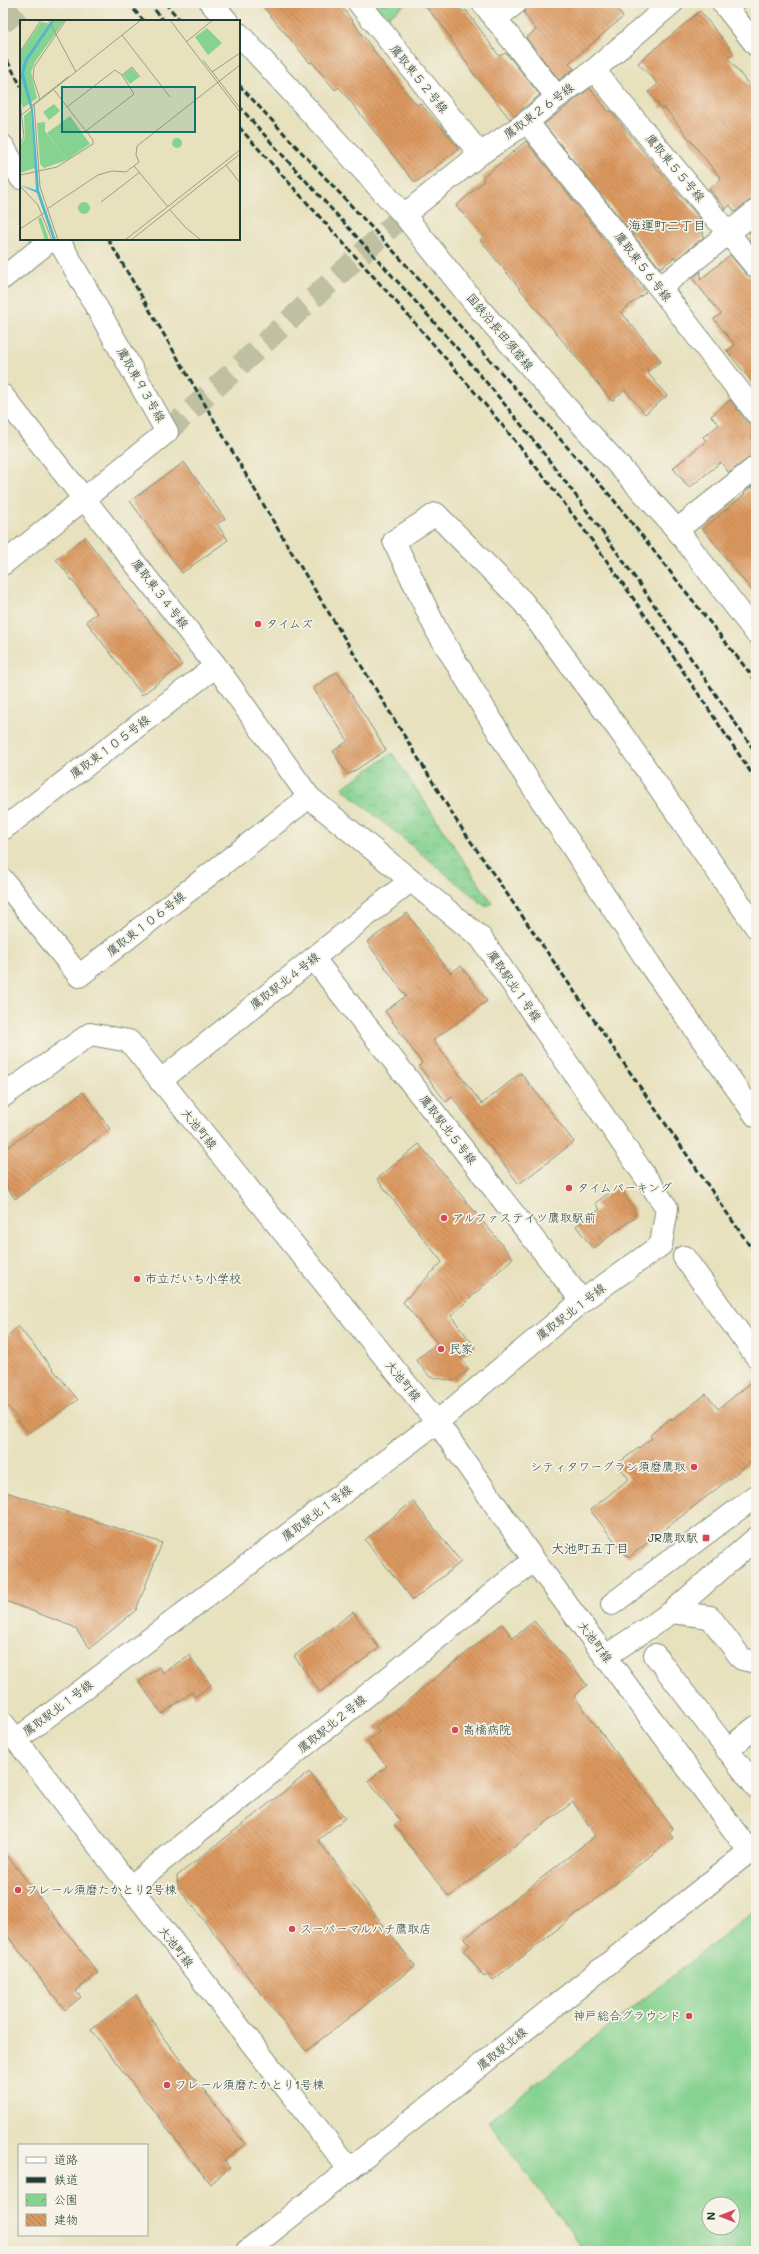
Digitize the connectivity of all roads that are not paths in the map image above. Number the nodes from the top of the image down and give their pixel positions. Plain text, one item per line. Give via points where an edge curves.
1 (211, 3) edge
2 (359, 3) edge
3 (516, 3) edge
4 (672, 3) edge
5 (723, 3) edge
6 (489, 11) edge
7 (226, 20) edge
8 (240, 35) edge
9 (756, 45) edge
10 (594, 70) junction
11 (557, 97) junction
12 (527, 122) junction
13 (480, 154) junction
14 (5, 155) edge
15 (20, 177) edge
16 (756, 210) edge
17 (404, 215) junction
18 (729, 232) junction
19 (51, 240) edge
20 (59, 240) edge
21 (756, 266) edge
22 (3, 278) edge
23 (660, 288) junction
24 (3, 396) edge
25 (756, 413) edge
26 (756, 467) edge
27 (85, 498) junction
28 (677, 530) junction
29 (3, 564) edge
30 (756, 633) edge
31 (216, 666) junction
32 (309, 797) junction
33 (3, 828) edge
34 (3, 880) edge
35 (410, 881) junction
36 (756, 927) edge
37 (314, 959) junction
38 (160, 1081) junction
39 (3, 1096) edge
40 (756, 1116) edge
41 (684, 1257) dead end
42 (582, 1301) junction
43 (756, 1356) edge
44 (437, 1422) junction
45 (756, 1496) edge
46 (756, 1538) edge
47 (534, 1560) junction
48 (613, 1605) dead end
49 (672, 1612) junction
50 (655, 1655) dead end
51 (606, 1656) junction
52 (756, 1662) edge
53 (3, 1723) edge
54 (756, 1727) edge
55 (16, 1740) junction
56 (727, 1750) junction
57 (753, 1791) edge
58 (753, 1848) edge
59 (130, 1887) junction
60 (350, 2170) junction
61 (247, 2251) edge

1 - 7 street
2 - 13 street, 鷹取東５２号線
3 - 6 street
4 - 10 street, 鷹取東２６号線
5 - 9 street
6 - 11 street
8 - 17 street, 国鉄沿長田須磨線
10 - 11 street, 鷹取東２６号線
10 - 18 street, 鷹取東５５号線
11 - 12 street, 鷹取東２６号線
12 - 13 street, 鷹取東２６号線
12 - 23 street, 鷹取東５６号線
13 - 17 street, 鷹取東２６号線
14 - 15 street
16 - 18 street
17 - 28 street, 国鉄沿長田須磨線 via 477,306 548,388
18 - 21 street, 鷹取東５５号線
18 - 23 street
19 - 22 street
20 - 27 street, 鷹取東９３号線 via 167,432
23 - 25 street, 鷹取東５６号線
24 - 27 street, 鷹取東３４号線
26 - 28 street
27 - 29 street, 鷹取東９３号線
27 - 31 street, 鷹取東３４号線
28 - 30 street, 国鉄沿長田須磨線
31 - 32 street, 鷹取東３４号線
31 - 33 street, 鷹取東１０５号線
32 - 34 street, 鷹取東１０６号線 via 79,976
32 - 35 street, 鷹取駅北１号線
35 - 37 street, 鷹取駅北４号線
35 - 42 street, 鷹取駅北１号線 via 481,938 667,1208 661,1245
36 - 40 street via 619,730 523,602 436,514 394,541 437,631 521,769 650,965
37 - 38 street, 鷹取駅北４号線
37 - 42 street, 鷹取駅北５号線
38 - 39 street, 大池町線 via 130,1041 90,1034
38 - 44 street, 大池町線
41 - 43 street
42 - 44 street, 鷹取駅北１号線
44 - 47 street, 大池町線
44 - 55 street, 鷹取駅北１号線
45 - 48 street
46 - 49 street
47 - 51 street, 大池町線
47 - 59 street, 鷹取駅北２号線
49 - 51 street
49 - 52 street via 710,1617 742,1659
50 - 56 street
51 - 58 street, 大池町線
53 - 55 street, 大池町線
54 - 56 street
55 - 59 street, 大池町線
56 - 57 street
58 - 60 street, 鷹取駅北線
59 - 60 street, 大池町線
60 - 61 street, 鷹取駅北線

